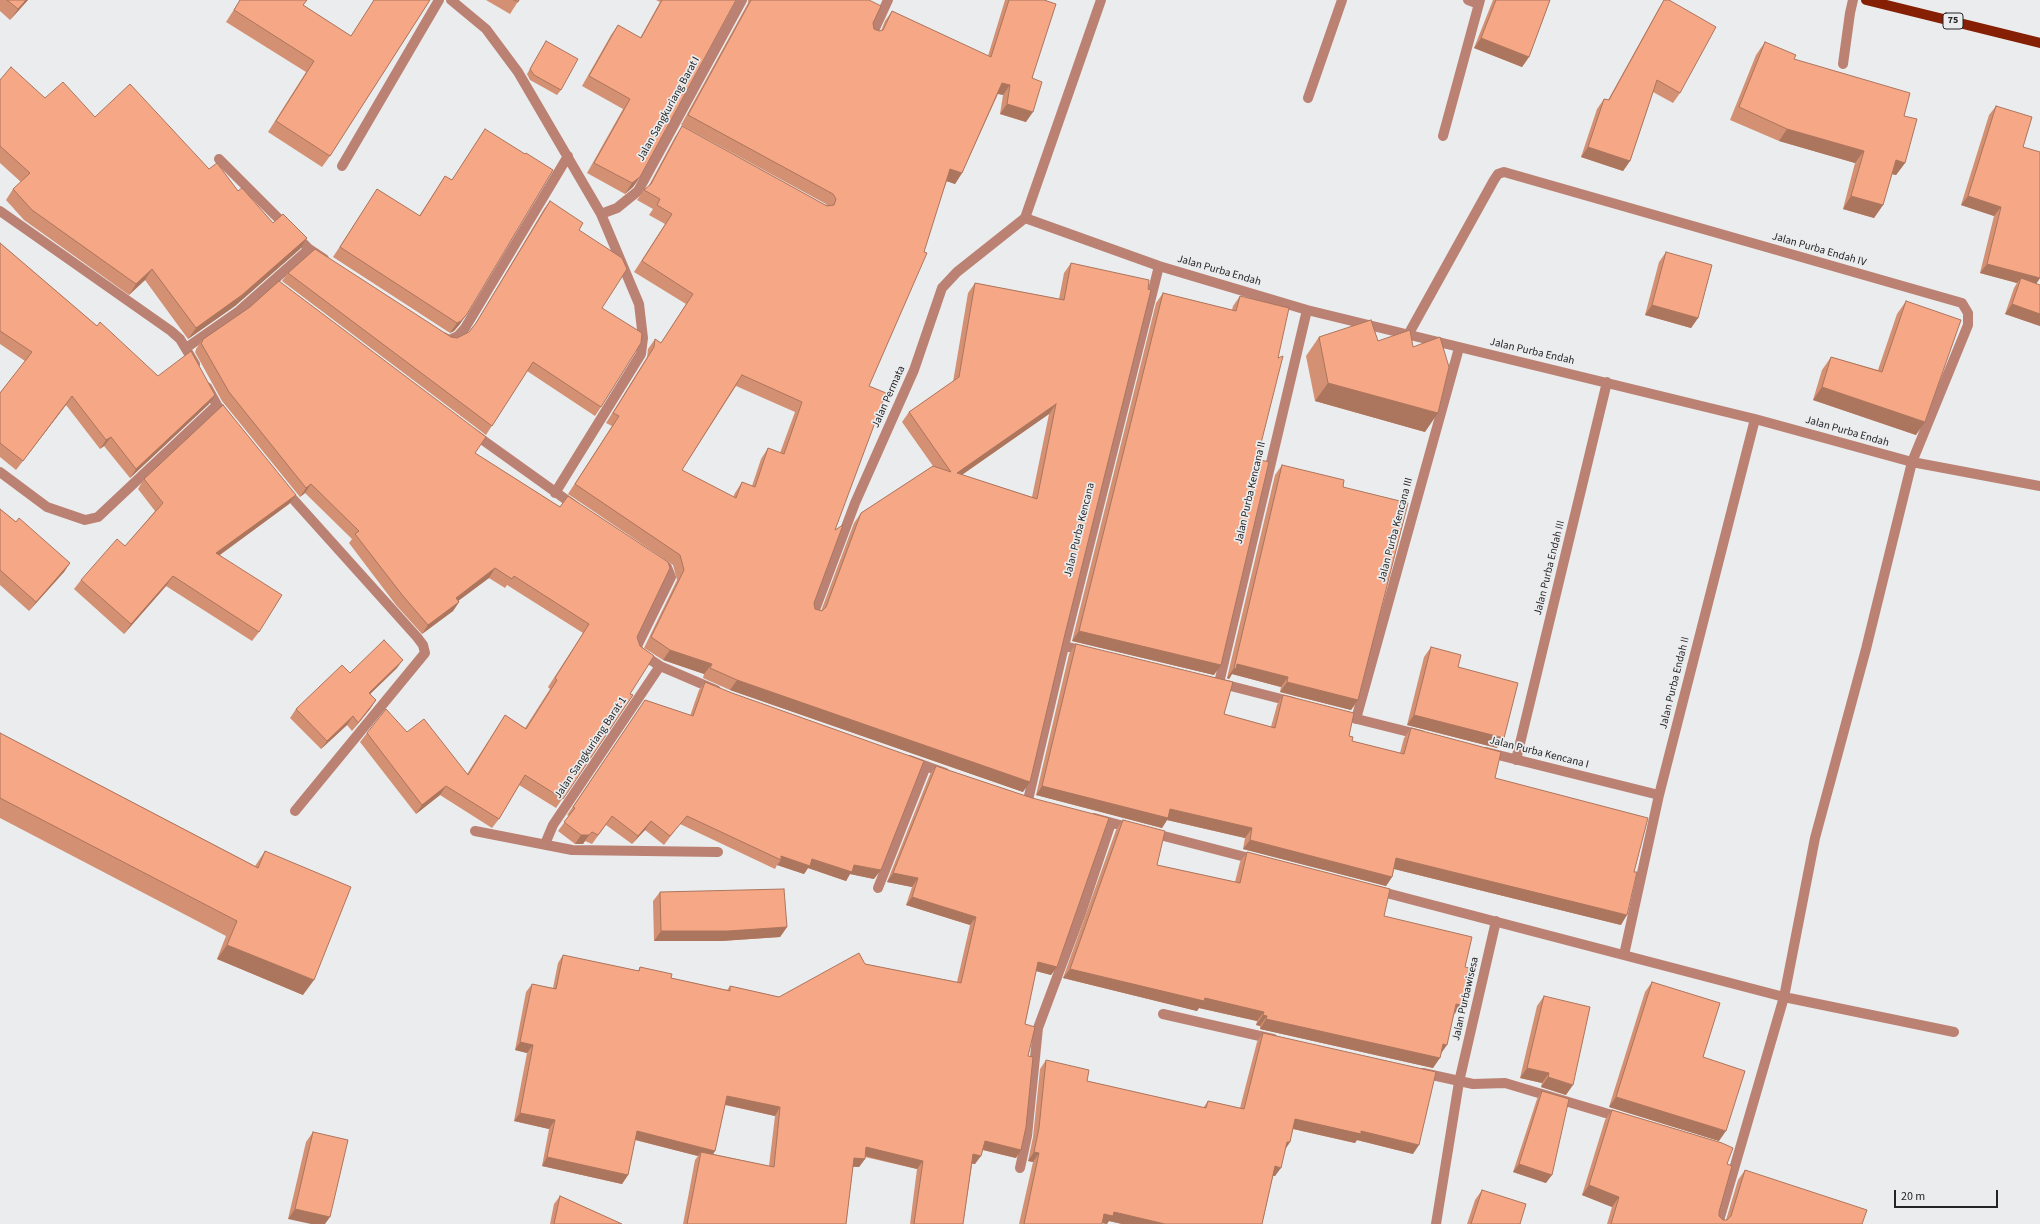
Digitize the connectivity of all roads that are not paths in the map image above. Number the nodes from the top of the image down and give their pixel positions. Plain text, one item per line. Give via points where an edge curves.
1 (439, 0) edge
2 (451, 0) edge
3 (742, 0) edge
4 (888, 0) edge
5 (1101, 0) edge
6 (1342, 0) edge
7 (1468, 0) edge
8 (1853, 0) edge
9 (1866, 0) edge
10 (1479, 2) edge
11 (872, 35) edge
12 (2040, 43) edge
13 (1843, 64) dead end
14 (1308, 98) dead end
15 (1443, 136) dead end
16 (568, 156) junction
17 (219, 159) dead end
18 (342, 166) dead end
19 (0, 211) edge
20 (601, 214) junction
21 (1025, 218) junction
22 (309, 249) junction
23 (1159, 266) junction
24 (336, 267) edge
25 (272, 282) junction
26 (293, 300) edge
27 (1307, 310) junction
28 (435, 332) edge
29 (1408, 335) junction
30 (186, 348) junction
31 (1459, 348) junction
32 (1607, 382) junction
33 (217, 405) junction
34 (1755, 418) junction
35 (235, 428) edge
36 (466, 429) edge
37 (1912, 462) junction
38 (0, 472) edge
39 (277, 481) edge
40 (2040, 486) edge
41 (556, 493) junction
42 (582, 510) edge
43 (654, 558) edge
44 (813, 615) edge
45 (1064, 646) junction
46 (1095, 654) edge
47 (660, 666) junction
48 (728, 696) edge
49 (1303, 705) edge
50 (1333, 712) edge
51 (1356, 718) junction
52 (1432, 738) edge
53 (1478, 750) edge
54 (897, 756) edge
55 (1516, 760) junction
56 (926, 766) junction
57 (955, 776) edge
58 (1659, 795) junction
59 (1028, 800) edge
60 (295, 811) dead end
61 (1081, 814) edge
62 (1111, 823) junction
63 (475, 831) dead end
64 (545, 844) junction
65 (718, 852) dead end
66 (1265, 862) edge
67 (878, 888) dead end
68 (1365, 888) edge
69 (1496, 921) junction
70 (1624, 955) junction
71 (1784, 997) junction
72 (1163, 1014) dead end
73 (1954, 1032) dead end
74 (1280, 1041) edge
75 (1413, 1071) edge
76 (1459, 1082) junction
77 (1633, 1121) edge
78 (1020, 1168) dead end
79 (1436, 1224) edge
80 (1718, 1224) edge

1 - 18 street
2 - 16 street via 486,29 518,72
3 - 20 street, Jalan Sangkuriang Barat I via 677,130 638,191 617,208
4 - 11 street
5 - 21 street
6 - 14 street
7 - 10 street
8 - 13 street
9 - 12 main road, 75
10 - 15 street
16 - 20 street
16 - 28 street via 465,328 458,336 449,340
17 - 22 street
19 - 30 street via 171,331
20 - 41 street via 639,304 643,338 641,354
21 - 23 street, Jalan Purba Endah
21 - 44 street, Jalan Permata via 957,272 942,288 914,370 855,503
22 - 24 street
22 - 25 street
23 - 27 street, Jalan Purba Endah
23 - 45 street, Jalan Purba Kencana
25 - 26 street
25 - 30 street via 239,311
27 - 29 street, Jalan Purba Endah
27 - 49 street, Jalan Purba Kencana II via 1215,682
29 - 31 street, Jalan Purba Endah
29 - 37 street, Jalan Purba Endah IV via 1494,180 1498,174 1504,172 1962,303 1968,313 1968,326
30 - 33 street
31 - 32 street, Jalan Purba Endah
31 - 51 street, Jalan Purba Kencana III
32 - 34 street, Jalan Purba Endah
32 - 55 street, Jalan Purba Endah III
33 - 35 street
33 - 38 street via 98,517 85,520 47,507
34 - 37 street, Jalan Purba Endah
34 - 58 street, Jalan Purba Endah II
36 - 41 street
37 - 40 street, Jalan Purba Endah
37 - 71 street, Jalan Purba Endah IV via 1866,649 1815,838
39 - 60 street via 417,637 425,653
41 - 42 street
43 - 47 street via 667,567 671,577 637,648
45 - 46 street
45 - 59 street, Jalan Purba Kencana
47 - 48 street
47 - 64 street, Jalan Sangkuriang Barat 1 via 553,825
50 - 51 street
51 - 52 street
53 - 55 street, Jalan Purba Kencana I
54 - 56 street
55 - 58 street, Jalan Purba Kencana I
56 - 57 street
56 - 67 street
58 - 70 street, Jalan Purba Endah II
61 - 62 street
62 - 66 street
62 - 78 street via 1084,905 1038,1028 1027,1136
63 - 64 street
64 - 65 street via 572,850
68 - 69 street
69 - 70 street
69 - 76 street, Jalan Purbawisesa
70 - 71 street
71 - 73 street
71 - 80 street, Jalan Purba Endah IV via 1734,1151
72 - 74 street
75 - 76 street
76 - 77 street via 1505,1084
76 - 79 street, Jalan Purbawisesa

